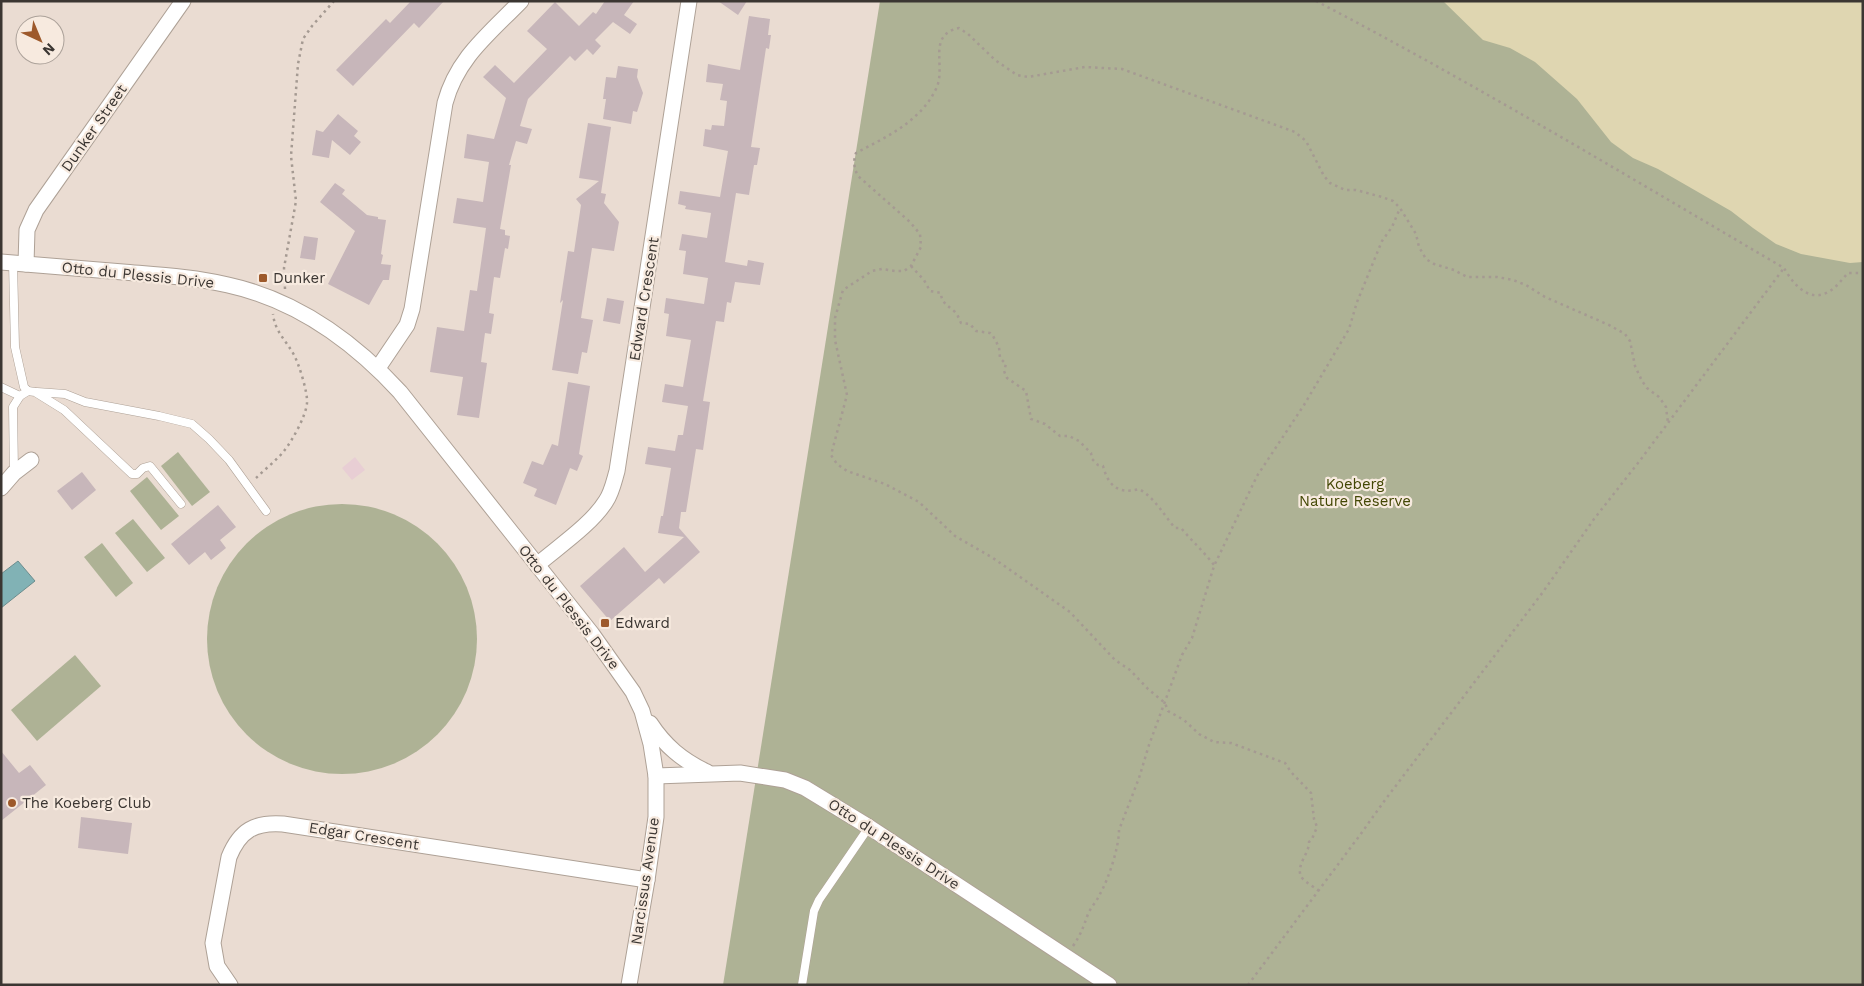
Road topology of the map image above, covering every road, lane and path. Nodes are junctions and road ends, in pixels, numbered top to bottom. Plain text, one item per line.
1 (184, 1) edge
2 (334, 1) edge
3 (520, 1) edge
4 (689, 1) edge
5 (1316, 1) edge
6 (1400, 208) junction
7 (13, 263) edge
8 (911, 266) junction
9 (1784, 268) junction
10 (1863, 273) edge
11 (278, 303) junction
12 (378, 368) junction
13 (1, 387) edge
14 (31, 391) junction
15 (20, 396) junction
16 (1668, 423) junction
17 (31, 460) dead end
18 (14, 473) junction
19 (248, 485) junction
20 (1, 487) edge
21 (181, 504) dead end
22 (266, 511) dead end
23 (537, 565) junction
24 (1214, 566) junction
25 (1165, 704) junction
26 (642, 711) junction
27 (708, 773) junction
28 (656, 776) junction
29 (868, 827) junction
30 (647, 880) junction
31 (1319, 891) junction
32 (1066, 957) junction
33 (230, 985) edge
34 (629, 985) edge
35 (802, 985) edge
36 (1109, 985) edge
37 (1248, 985) edge

1 - 7 street, Dunker Street
2 - 11 path
3 - 12 street
4 - 23 street, Edward Crescent
5 - 9 path
6 - 8 path
6 - 16 path
6 - 24 path
7 - 11 street, Otto du Plessis Drive
7 - 14 lane
8 - 24 path
8 - 25 path
9 - 10 path
9 - 16 path
11 - 12 street, Otto du Plessis Drive
11 - 19 path
12 - 23 street, Otto du Plessis Drive
13 - 15 lane
14 - 15 lane
14 - 19 lane
14 - 21 lane
15 - 18 lane
16 - 31 path
17 - 18 street
18 - 20 street
19 - 22 lane
23 - 26 street, Otto du Plessis Drive
24 - 25 path
25 - 31 path
25 - 32 path
26 - 27 street
26 - 28 street, Otto du Plessis Drive
27 - 28 street, Otto du Plessis Drive
27 - 29 street, Otto du Plessis Drive
28 - 30 street, Narcissus Avenue
29 - 32 street, Otto du Plessis Drive
29 - 35 lane
30 - 33 street, Edgar Crescent
30 - 34 street, Narcissus Avenue
31 - 37 path
32 - 36 street, Otto du Plessis Drive

